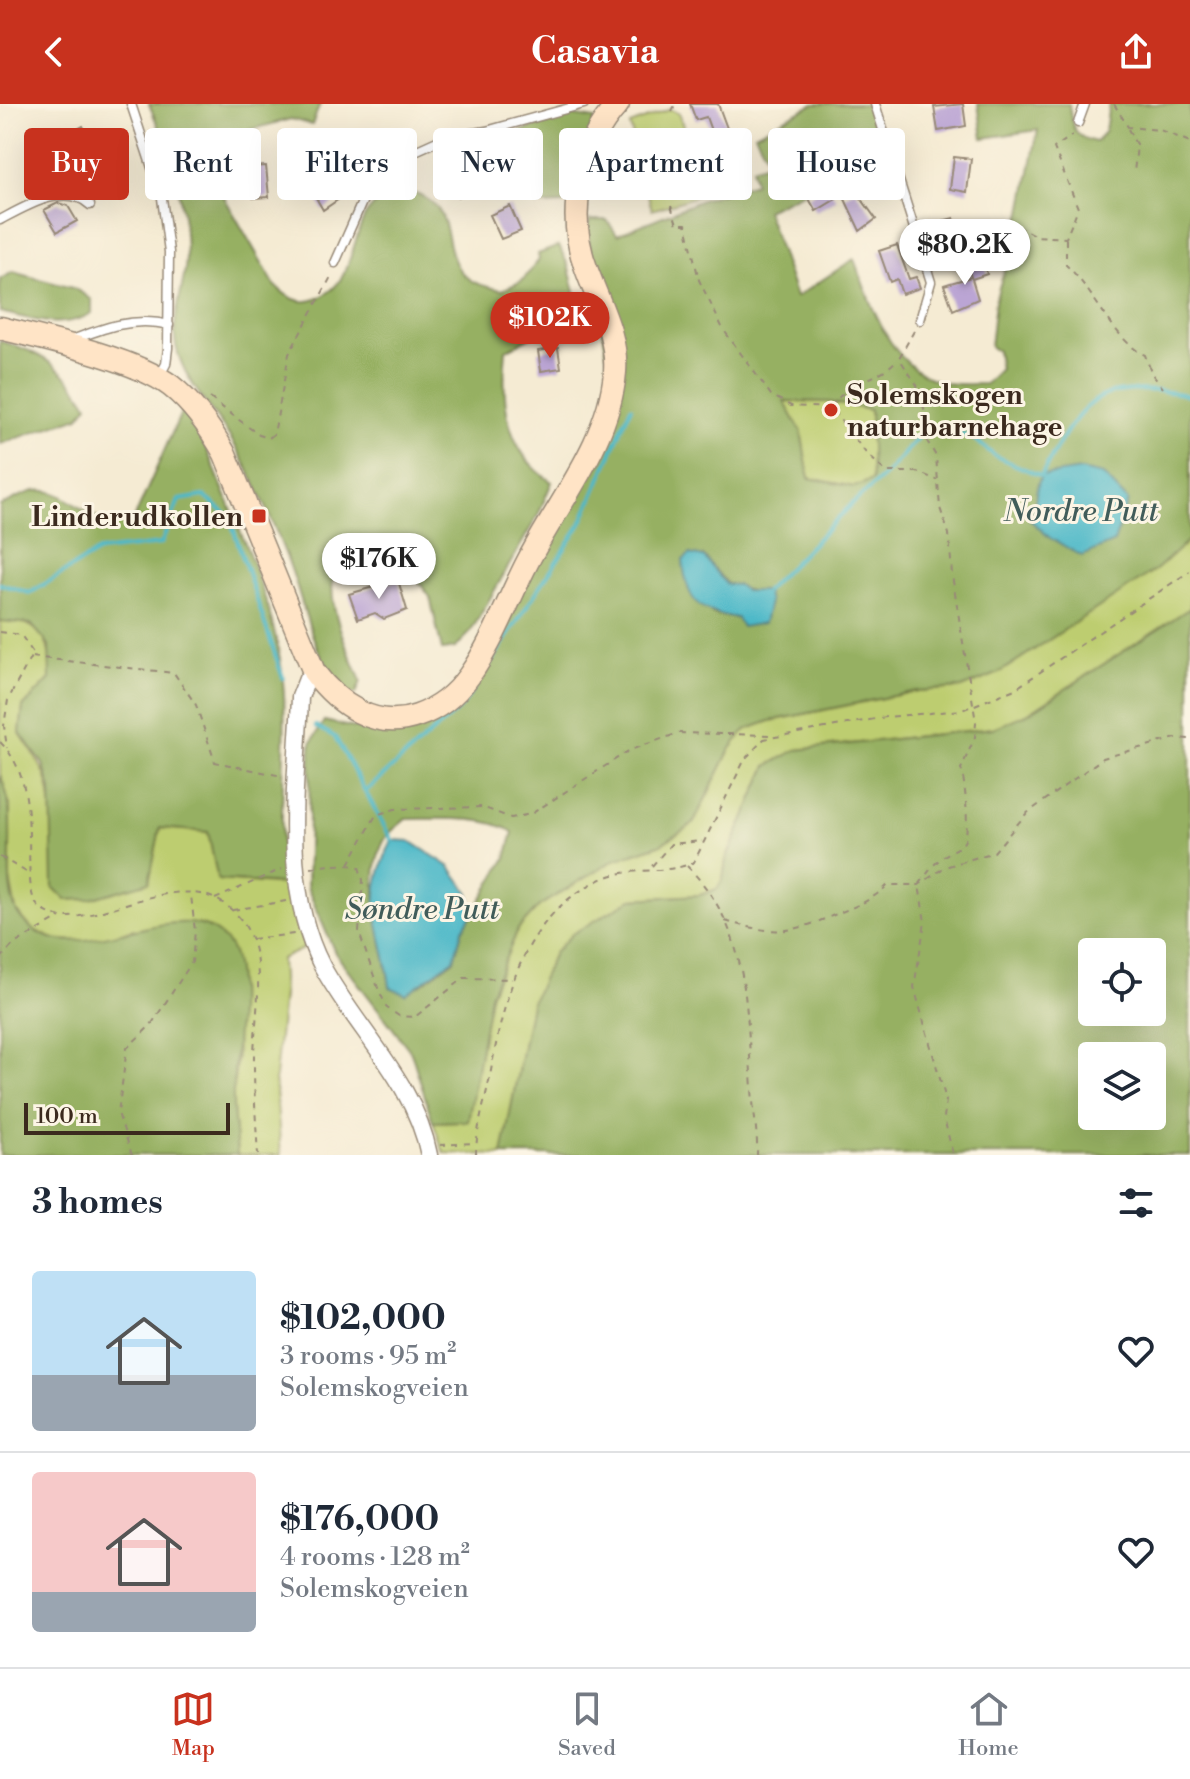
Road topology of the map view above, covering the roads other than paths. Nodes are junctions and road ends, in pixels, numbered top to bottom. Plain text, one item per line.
1 (131, 104) edge
2 (584, 104) edge
3 (618, 104) edge
4 (875, 104) edge
5 (1085, 104) edge
6 (1078, 123) road end
7 (90, 205) dead end
8 (0, 220) edge
9 (335, 263) road end
10 (920, 320) road end
11 (169, 325) junction
12 (0, 328) edge
13 (59, 345) junction
14 (158, 378) junction
15 (314, 672) junction
16 (428, 1151) edge

1 - 11 lane
2 - 9 lane
3 - 15 street
4 - 10 lane
5 - 6 lane
7 - 8 lane
11 - 13 lane
11 - 14 lane
12 - 13 street
13 - 14 street
14 - 15 street
15 - 16 street

